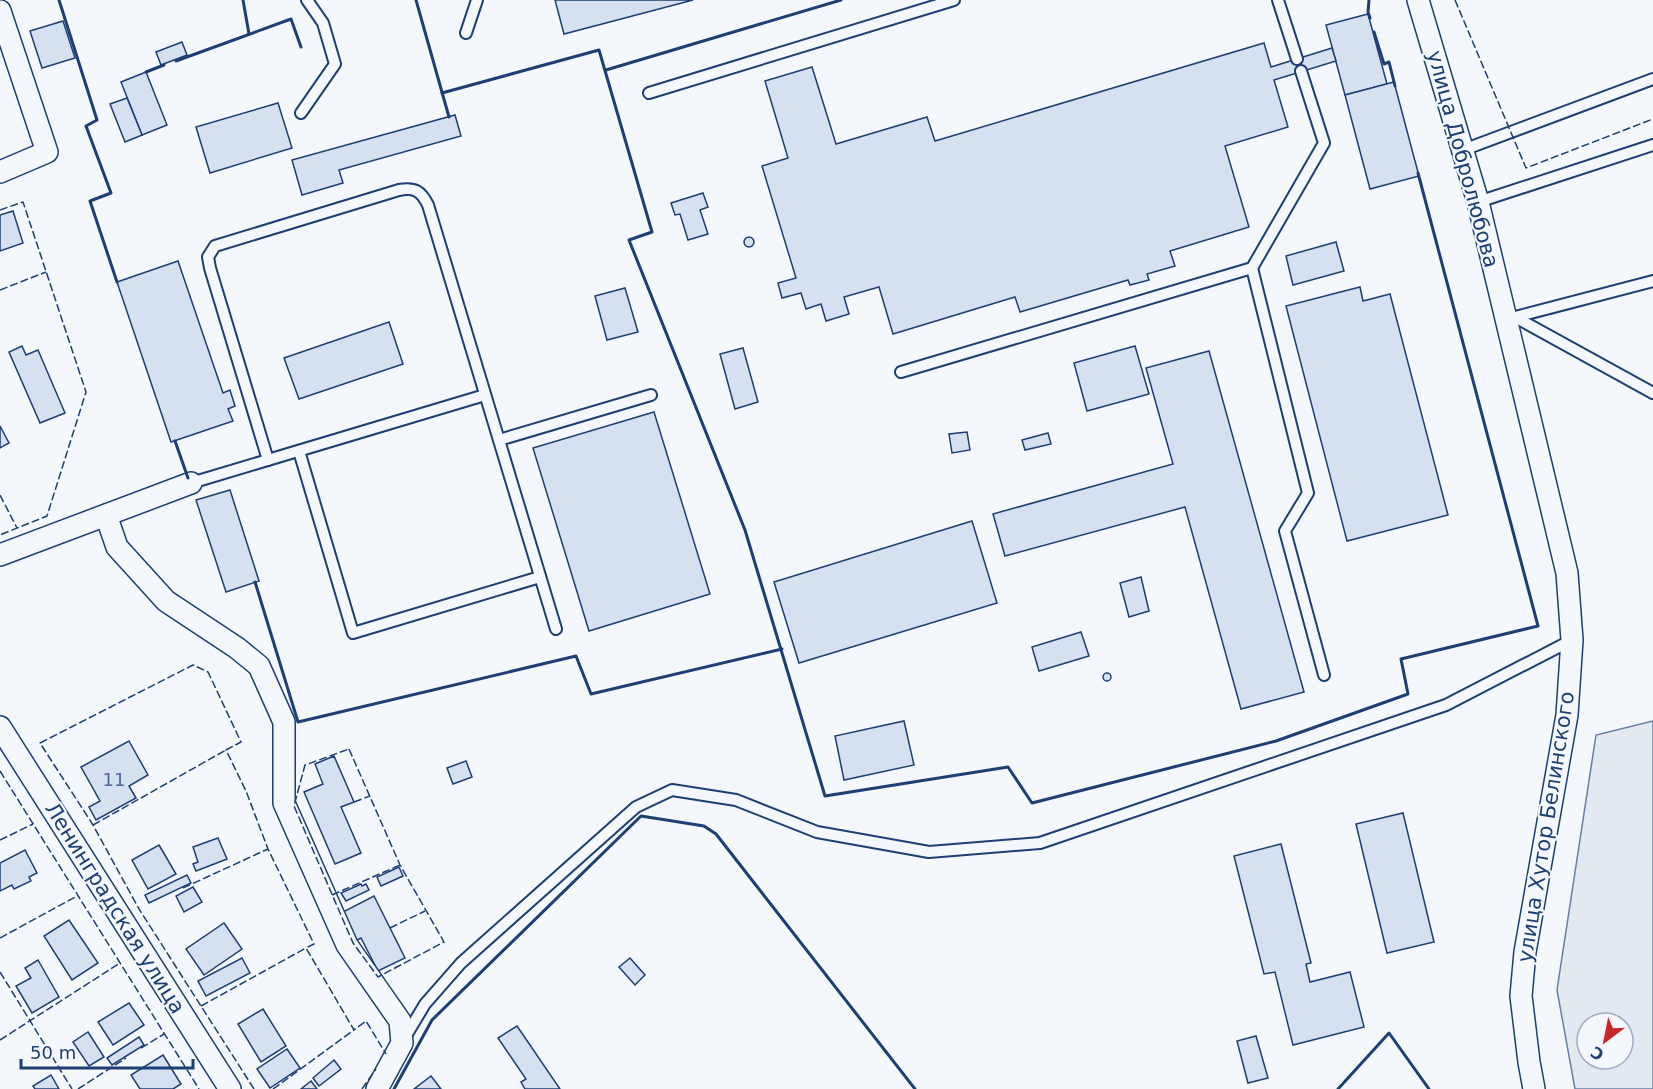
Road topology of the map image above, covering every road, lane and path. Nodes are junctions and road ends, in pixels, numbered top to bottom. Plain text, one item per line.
1 (307, 0) edge
2 (477, 0) edge
3 (954, 0) edge
4 (1278, 0) edge
5 (1418, 0) edge
6 (0, 11) edge
7 (466, 33) dead end
8 (1297, 59) dead end
9 (1301, 71) dead end
10 (1653, 79) edge
11 (650, 93) dead end
12 (301, 113) dead end
13 (1653, 145) edge
14 (1462, 150) junction
15 (0, 172) edge
16 (1478, 202) junction
17 (1252, 268) junction
18 (1653, 281) edge
19 (1510, 318) junction
20 (901, 372) dead end
21 (1653, 393) edge
22 (485, 395) junction
23 (651, 395) dead end
24 (499, 440) junction
25 (299, 451) junction
26 (268, 460) junction
27 (190, 483) joint
28 (106, 515) junction
29 (0, 555) edge
30 (540, 577) junction
31 (556, 629) dead end
32 (1572, 640) junction
33 (1324, 675) dead end
34 (0, 727) edge
35 (402, 1042) junction
36 (230, 1089) edge
37 (377, 1089) edge
38 (1534, 1089) edge

1 - 12 lane
2 - 7 lane
3 - 11 lane
4 - 8 lane
5 - 14 street, улица Добролюбова
6 - 15 street
9 - 17 lane
10 - 14 lane
13 - 16 lane
14 - 16 street, улица Добролюбова
16 - 19 street, улица Добролюбова
17 - 20 lane
17 - 33 lane
18 - 19 lane
19 - 21 lane
19 - 32 street, улица Хутор Белинского
22 - 24 lane
22 - 25 lane
22 - 26 lane
23 - 24 lane
24 - 30 lane
25 - 26 lane
25 - 30 lane
26 - 27 lane
27 - 28 street
28 - 29 street
28 - 35 street
30 - 31 lane
32 - 35 lane
32 - 38 street, улица Хутор Белинского
34 - 36 street, Ленинградская улица
35 - 37 street

